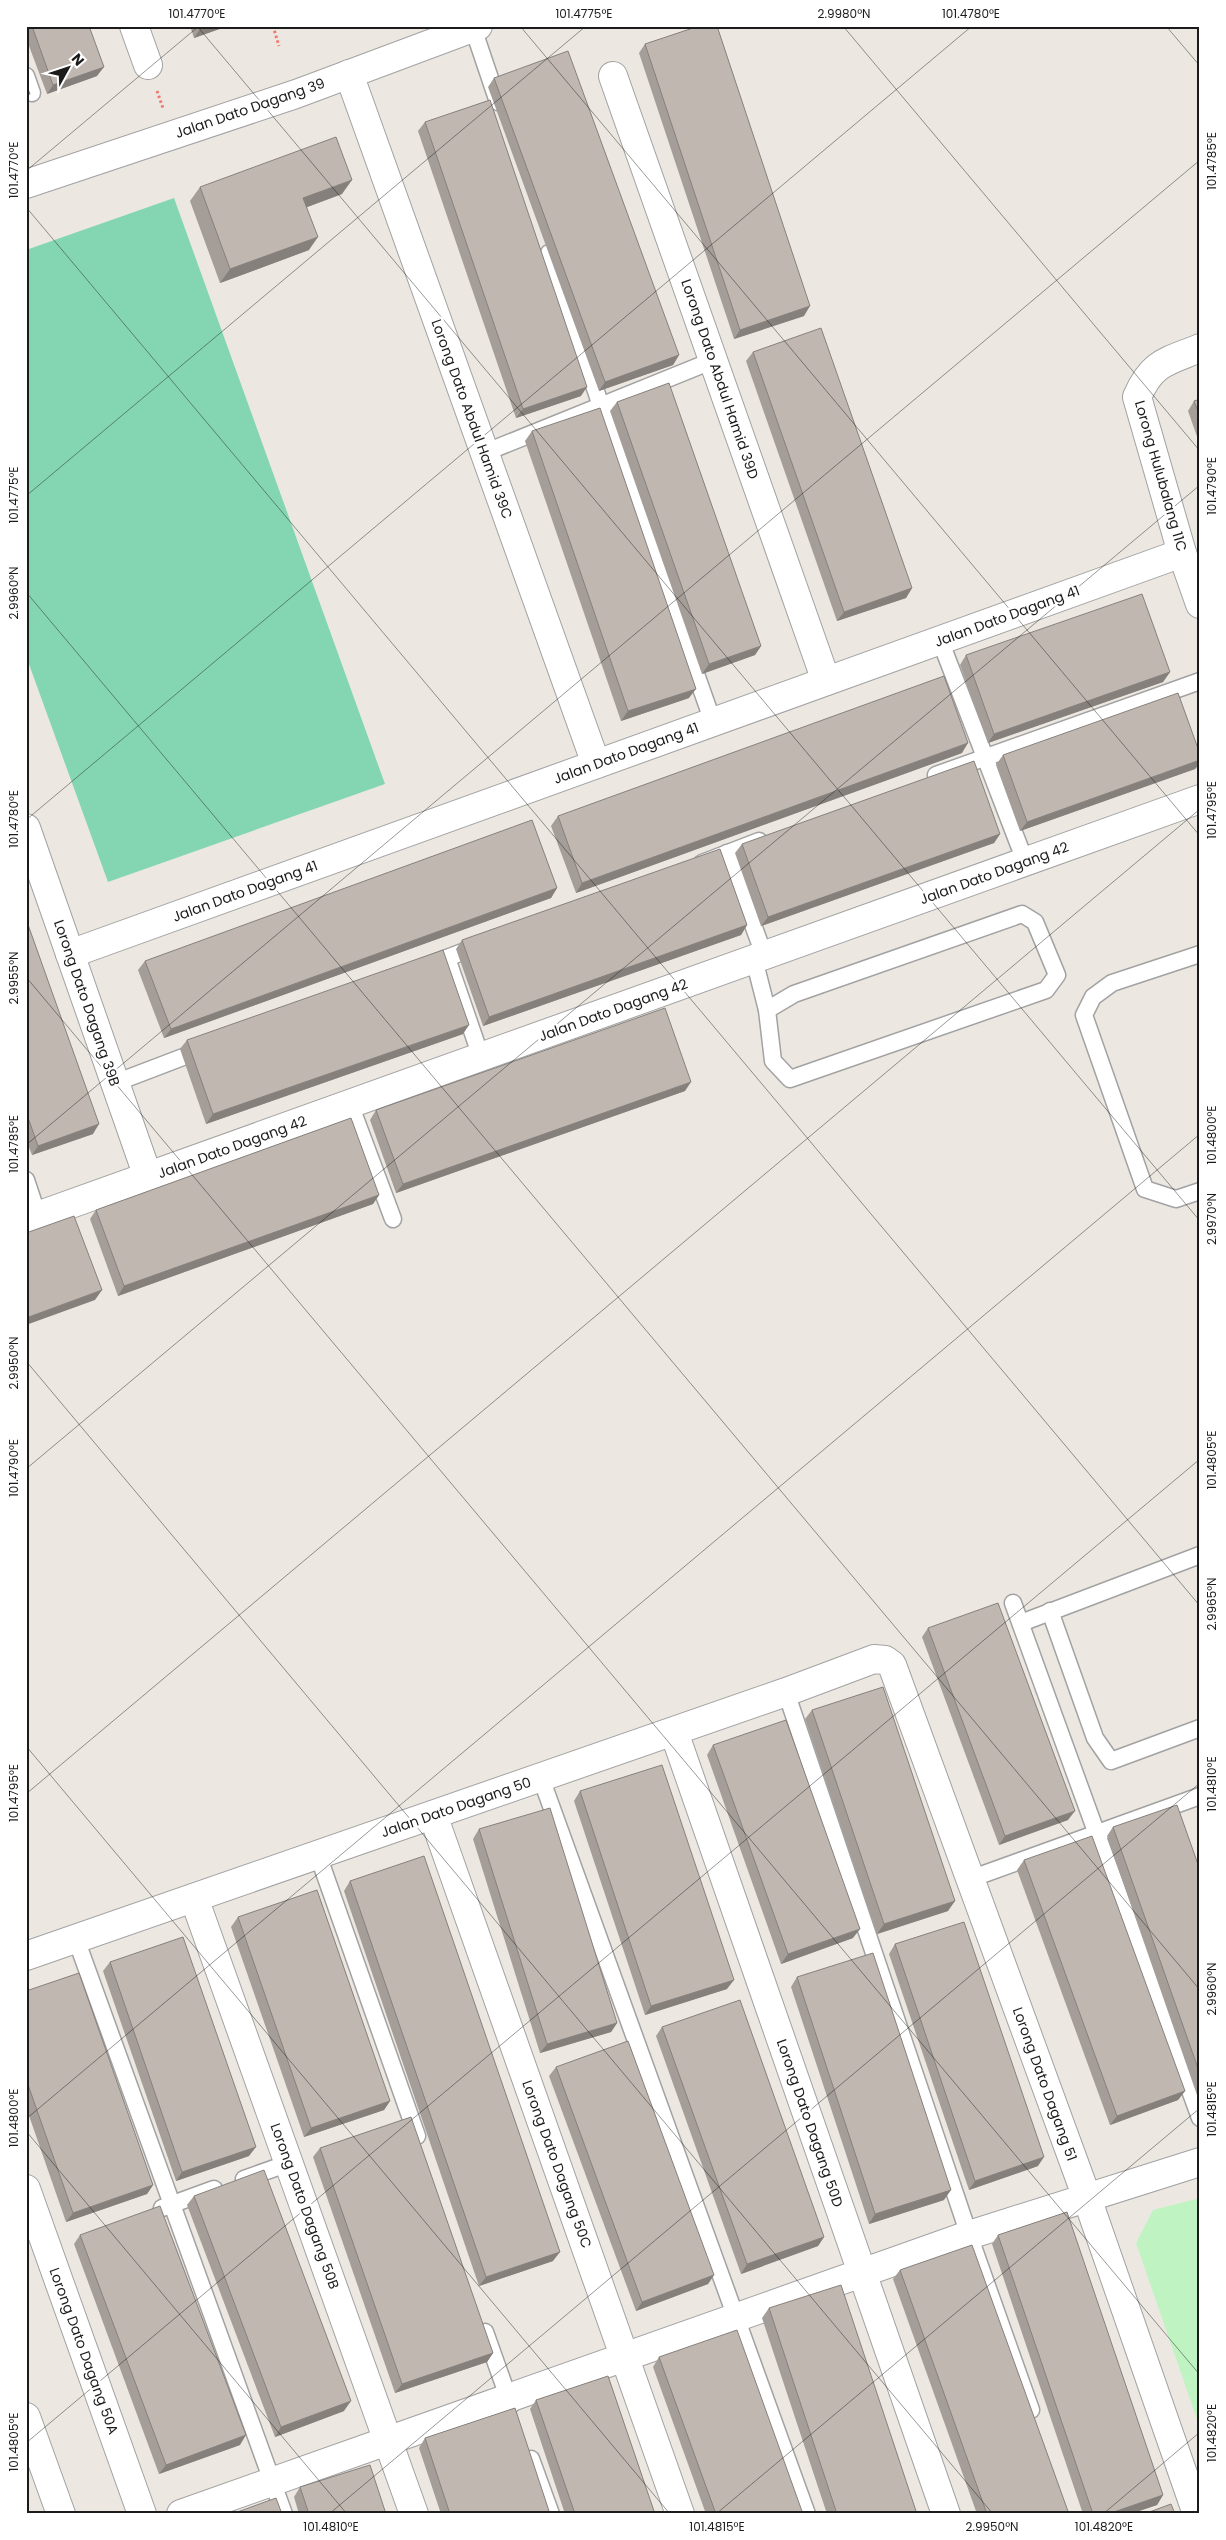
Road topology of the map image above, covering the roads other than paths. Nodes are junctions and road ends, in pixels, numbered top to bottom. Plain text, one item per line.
1 (134, 26) edge
2 (475, 27) edge
3 (148, 65) road end
4 (349, 74) junction
5 (26, 76) edge
6 (613, 76) dead end
7 (32, 93) edge
8 (502, 113) edge
9 (26, 184) edge
10 (543, 236) dead end
11 (1200, 348) edge
12 (714, 360) junction
13 (601, 406) junction
14 (484, 453) junction
15 (1182, 553) junction
16 (1200, 604) edge
17 (940, 640) junction
18 (826, 681) junction
19 (1200, 681) edge
20 (713, 722) junction
21 (985, 757) junction
22 (596, 764) junction
23 (920, 781) edge
24 (1200, 799) edge
25 (26, 828) edge
26 (773, 836) edge
27 (727, 853) junction
28 (1026, 862) junction
29 (690, 867) edge
30 (494, 940) edge
31 (70, 954) junction
32 (1200, 954) edge
33 (759, 957) junction
34 (447, 958) junction
35 (410, 972) edge
36 (767, 1010) junction
37 (216, 1045) edge
38 (481, 1057) junction
39 (115, 1083) junction
40 (350, 1104) junction
41 (148, 1177) junction
42 (26, 1180) edge
43 (1200, 1190) edge
44 (32, 1218) edge
45 (392, 1219) dead end
46 (1200, 1555) edge
47 (1013, 1603) dead end
48 (1050, 1611) junction
49 (1021, 1623) junction
50 (884, 1660) joint
51 (786, 1692) junction
52 (1200, 1728) edge
53 (674, 1732) junction
54 (541, 1778) junction
55 (1200, 1796) edge
56 (433, 1815) junction
57 (1098, 1833) junction
58 (318, 1856) junction
59 (970, 1879) junction
60 (194, 1898) junction
61 (76, 1939) junction
62 (26, 1956) edge
63 (1200, 2118) edge
64 (423, 2155) edge
65 (1200, 2162) edge
66 (289, 2163) junction
67 (26, 2189) edge
68 (1087, 2198) junction
69 (172, 2204) junction
70 (146, 2213) edge
71 (969, 2235) junction
72 (862, 2273) junction
73 (479, 2314) edge
74 (736, 2318) junction
75 (625, 2357) junction
76 (512, 2407) junction
77 (26, 2417) edge
78 (1035, 2421) edge
79 (389, 2440) junction
80 (525, 2442) edge
81 (272, 2481) junction
82 (61, 2514) edge
83 (142, 2514) edge
84 (181, 2514) edge
85 (284, 2514) edge
86 (414, 2514) edge
87 (551, 2514) edge
88 (680, 2514) edge
89 (807, 2514) edge
90 (946, 2514) edge
91 (1197, 2514) edge

1 - 3 street
2 - 4 street, Jalan Dato Dagang 39
2 - 8 lane
4 - 9 street, Jalan Dato Dagang 39
4 - 14 street, Lorong Dato Abdul Hamid 39C
5 - 7 lane
6 - 12 street, Lorong Dato Abdul Hamid 39D
10 - 13 lane
11 - 15 street, Lorong Hulubalang 11C
12 - 13 lane
12 - 18 street, Lorong Dato Abdul Hamid 39D
13 - 14 lane
13 - 20 lane
14 - 22 street, Lorong Dato Abdul Hamid 39C
15 - 16 street, Lorong Hulubalang 11C
15 - 17 street, Jalan Dato Dagang 41
17 - 18 street, Jalan Dato Dagang 41
17 - 21 lane
18 - 20 street, Jalan Dato Dagang 41
19 - 21 lane
20 - 22 street, Jalan Dato Dagang 41
21 - 23 lane
21 - 28 lane
22 - 31 street, Jalan Dato Dagang 41
24 - 28 street, Jalan Dato Dagang 42
25 - 31 street, Lorong Dato Dagang 39B
26 - 27 lane
27 - 29 lane
27 - 33 lane
28 - 33 street, Jalan Dato Dagang 42
30 - 34 lane
31 - 39 street, Lorong Dato Dagang 39B
32 - 43 lane
33 - 36 lane
33 - 38 street, Jalan Dato Dagang 42
34 - 35 lane
34 - 38 lane
36 - 36 lane
37 - 39 lane
38 - 40 street, Jalan Dato Dagang 42
39 - 41 street, Lorong Dato Dagang 39B
40 - 41 street, Jalan Dato Dagang 42
40 - 45 lane
41 - 44 street, Jalan Dato Dagang 42
42 - 44 lane
46 - 48 lane
47 - 49 lane
48 - 49 lane
48 - 52 lane
49 - 57 lane
50 - 51 street, Jalan Dato Dagang 50
50 - 59 street, Lorong Dato Dagang 51
51 - 53 street, Jalan Dato Dagang 50
51 - 71 lane
53 - 54 street, Jalan Dato Dagang 50
53 - 72 street, Lorong Dato Dagang 50D
54 - 56 street, Jalan Dato Dagang 50
54 - 74 lane
55 - 57 lane
56 - 58 street, Jalan Dato Dagang 50
56 - 75 street, Lorong Dato Dagang 50C
57 - 59 lane
57 - 63 lane
58 - 60 street, Jalan Dato Dagang 50
58 - 64 lane
59 - 68 street, Lorong Dato Dagang 51
60 - 61 street, Jalan Dato Dagang 50
60 - 66 street, Lorong Dato Dagang 50B
61 - 62 street, Jalan Dato Dagang 50
61 - 69 lane
65 - 68 street
66 - 69 lane
66 - 79 street, Lorong Dato Dagang 50B
67 - 83 street, Lorong Dato Dagang 50A
68 - 71 street
68 - 91 street, Lorong Dato Dagang 51
69 - 70 lane
69 - 81 lane
71 - 72 street
71 - 78 lane
72 - 74 street
72 - 90 street, Lorong Dato Dagang 50D
73 - 76 lane
74 - 75 street
74 - 89 lane
75 - 76 street
75 - 88 street, Lorong Dato Dagang 50C
76 - 79 street
77 - 82 street
79 - 81 street
79 - 86 street, Lorong Dato Dagang 50B
80 - 87 lane
81 - 84 street
81 - 85 lane

